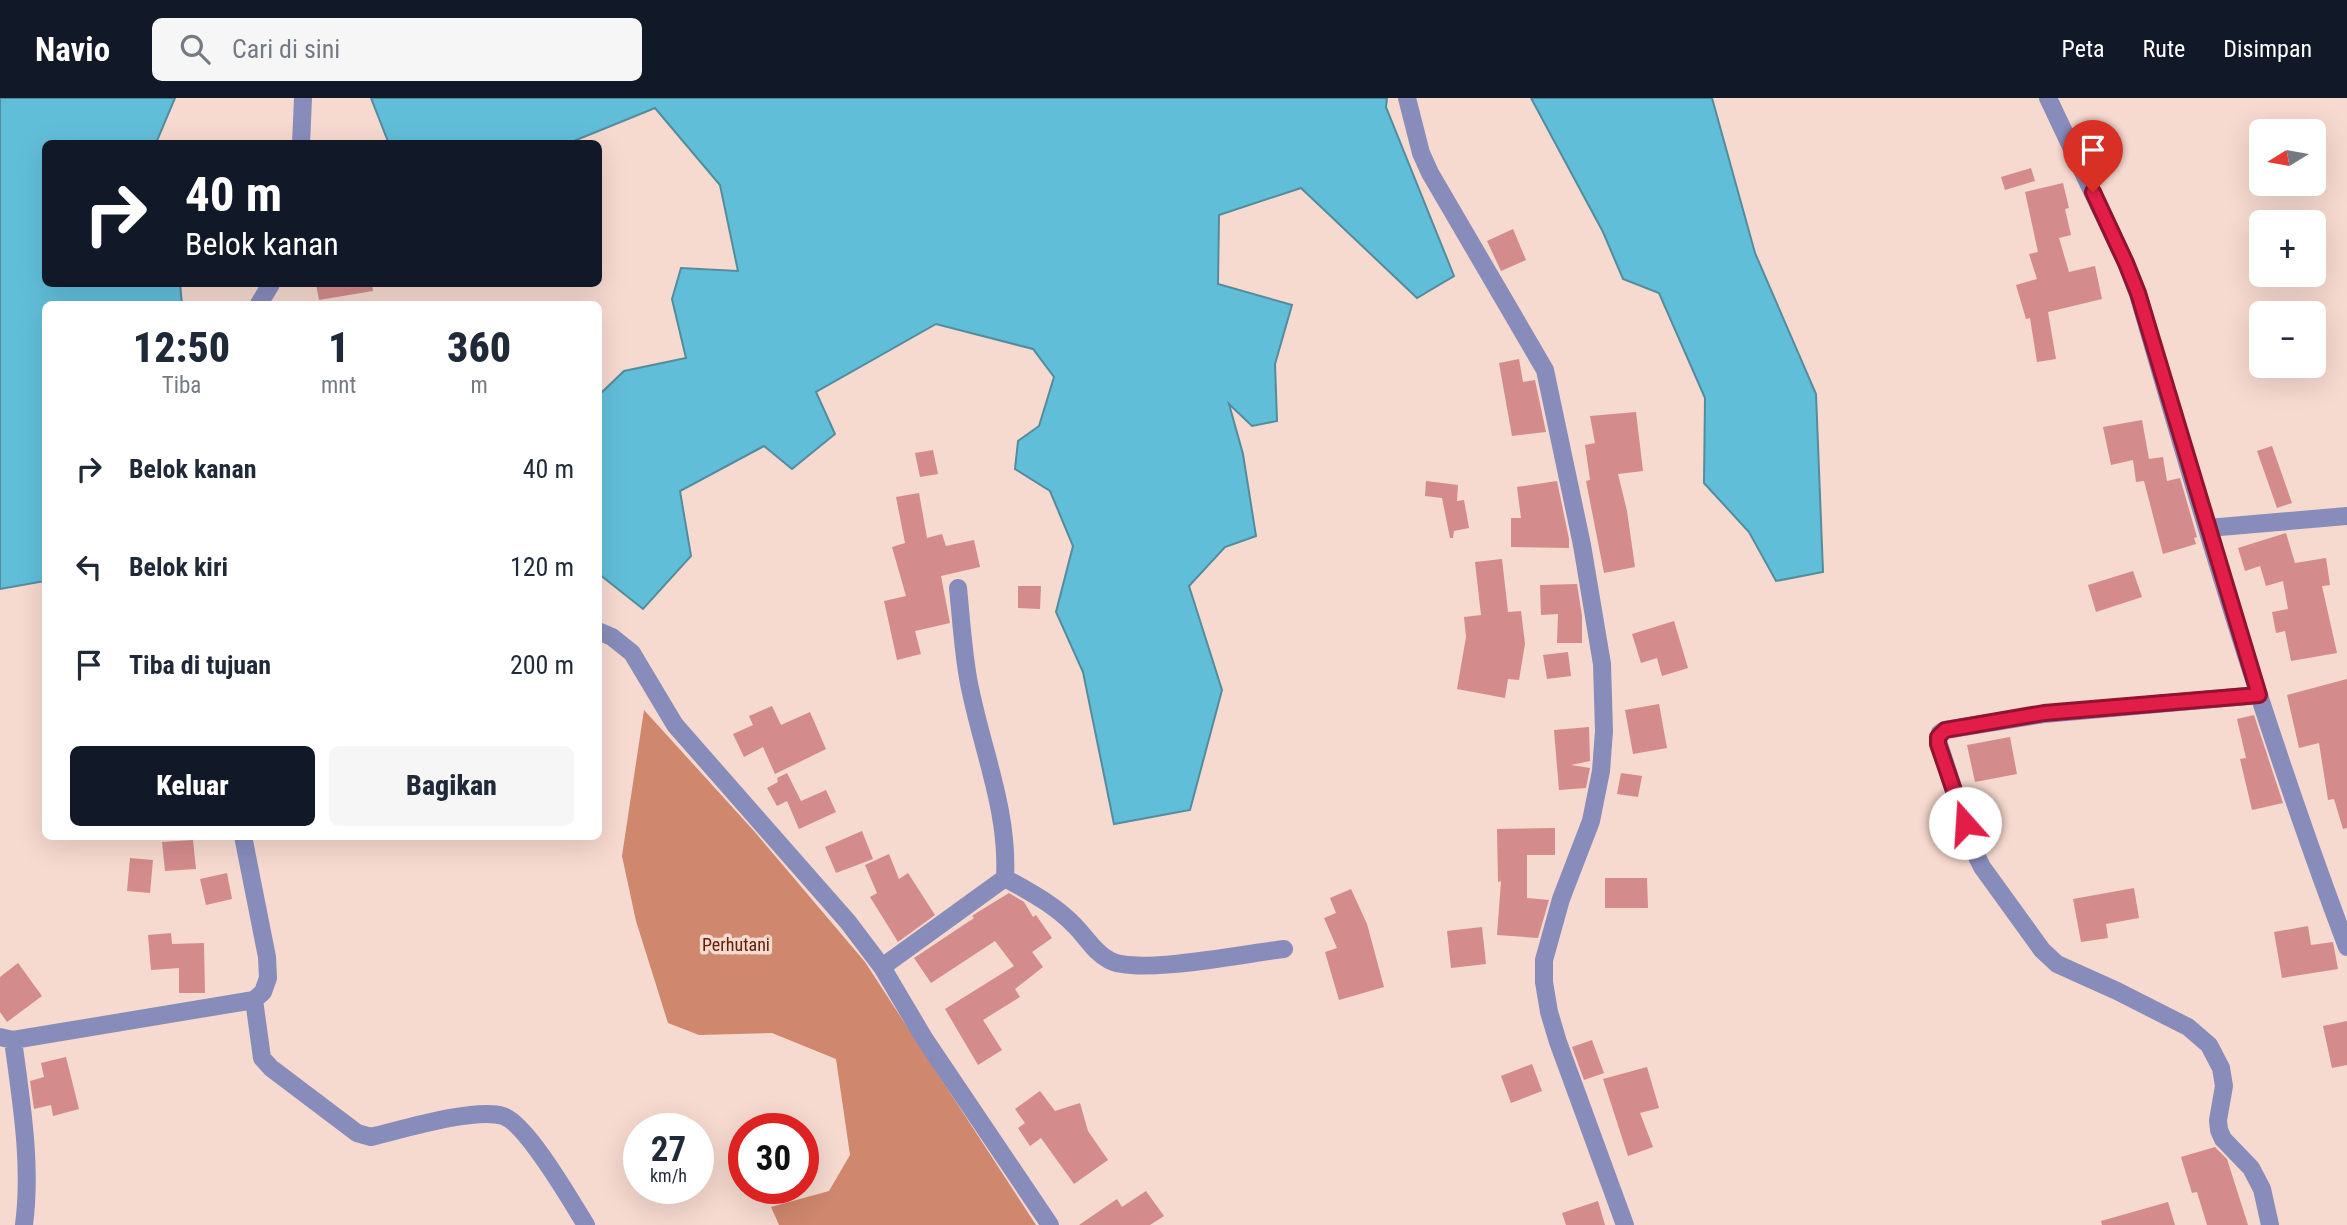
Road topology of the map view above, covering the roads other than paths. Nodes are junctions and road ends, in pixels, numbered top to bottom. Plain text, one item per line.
1 (303, 98) edge
2 (1407, 98) edge
3 (2048, 98) edge
4 (301, 140) edge
5 (2347, 516) edge
6 (2208, 528) junction
7 (958, 588) dead end
8 (602, 633) edge
9 (2259, 695) junction
10 (244, 840) edge
11 (1005, 878) junction
12 (2347, 947) edge
13 (1284, 949) dead end
14 (882, 967) junction
15 (254, 1000) junction
16 (7, 1038) edge
17 (24, 1225) edge
18 (586, 1225) edge
19 (1050, 1225) edge
20 (1625, 1225) edge
21 (2270, 1225) edge

1 - 4 street
2 - 20 street
3 - 6 street
5 - 6 street
6 - 9 street
7 - 11 street
8 - 14 street
9 - 12 street
9 - 21 street
10 - 15 street
11 - 13 street
11 - 14 street
14 - 19 street
15 - 16 street
15 - 18 street
16 - 17 street

